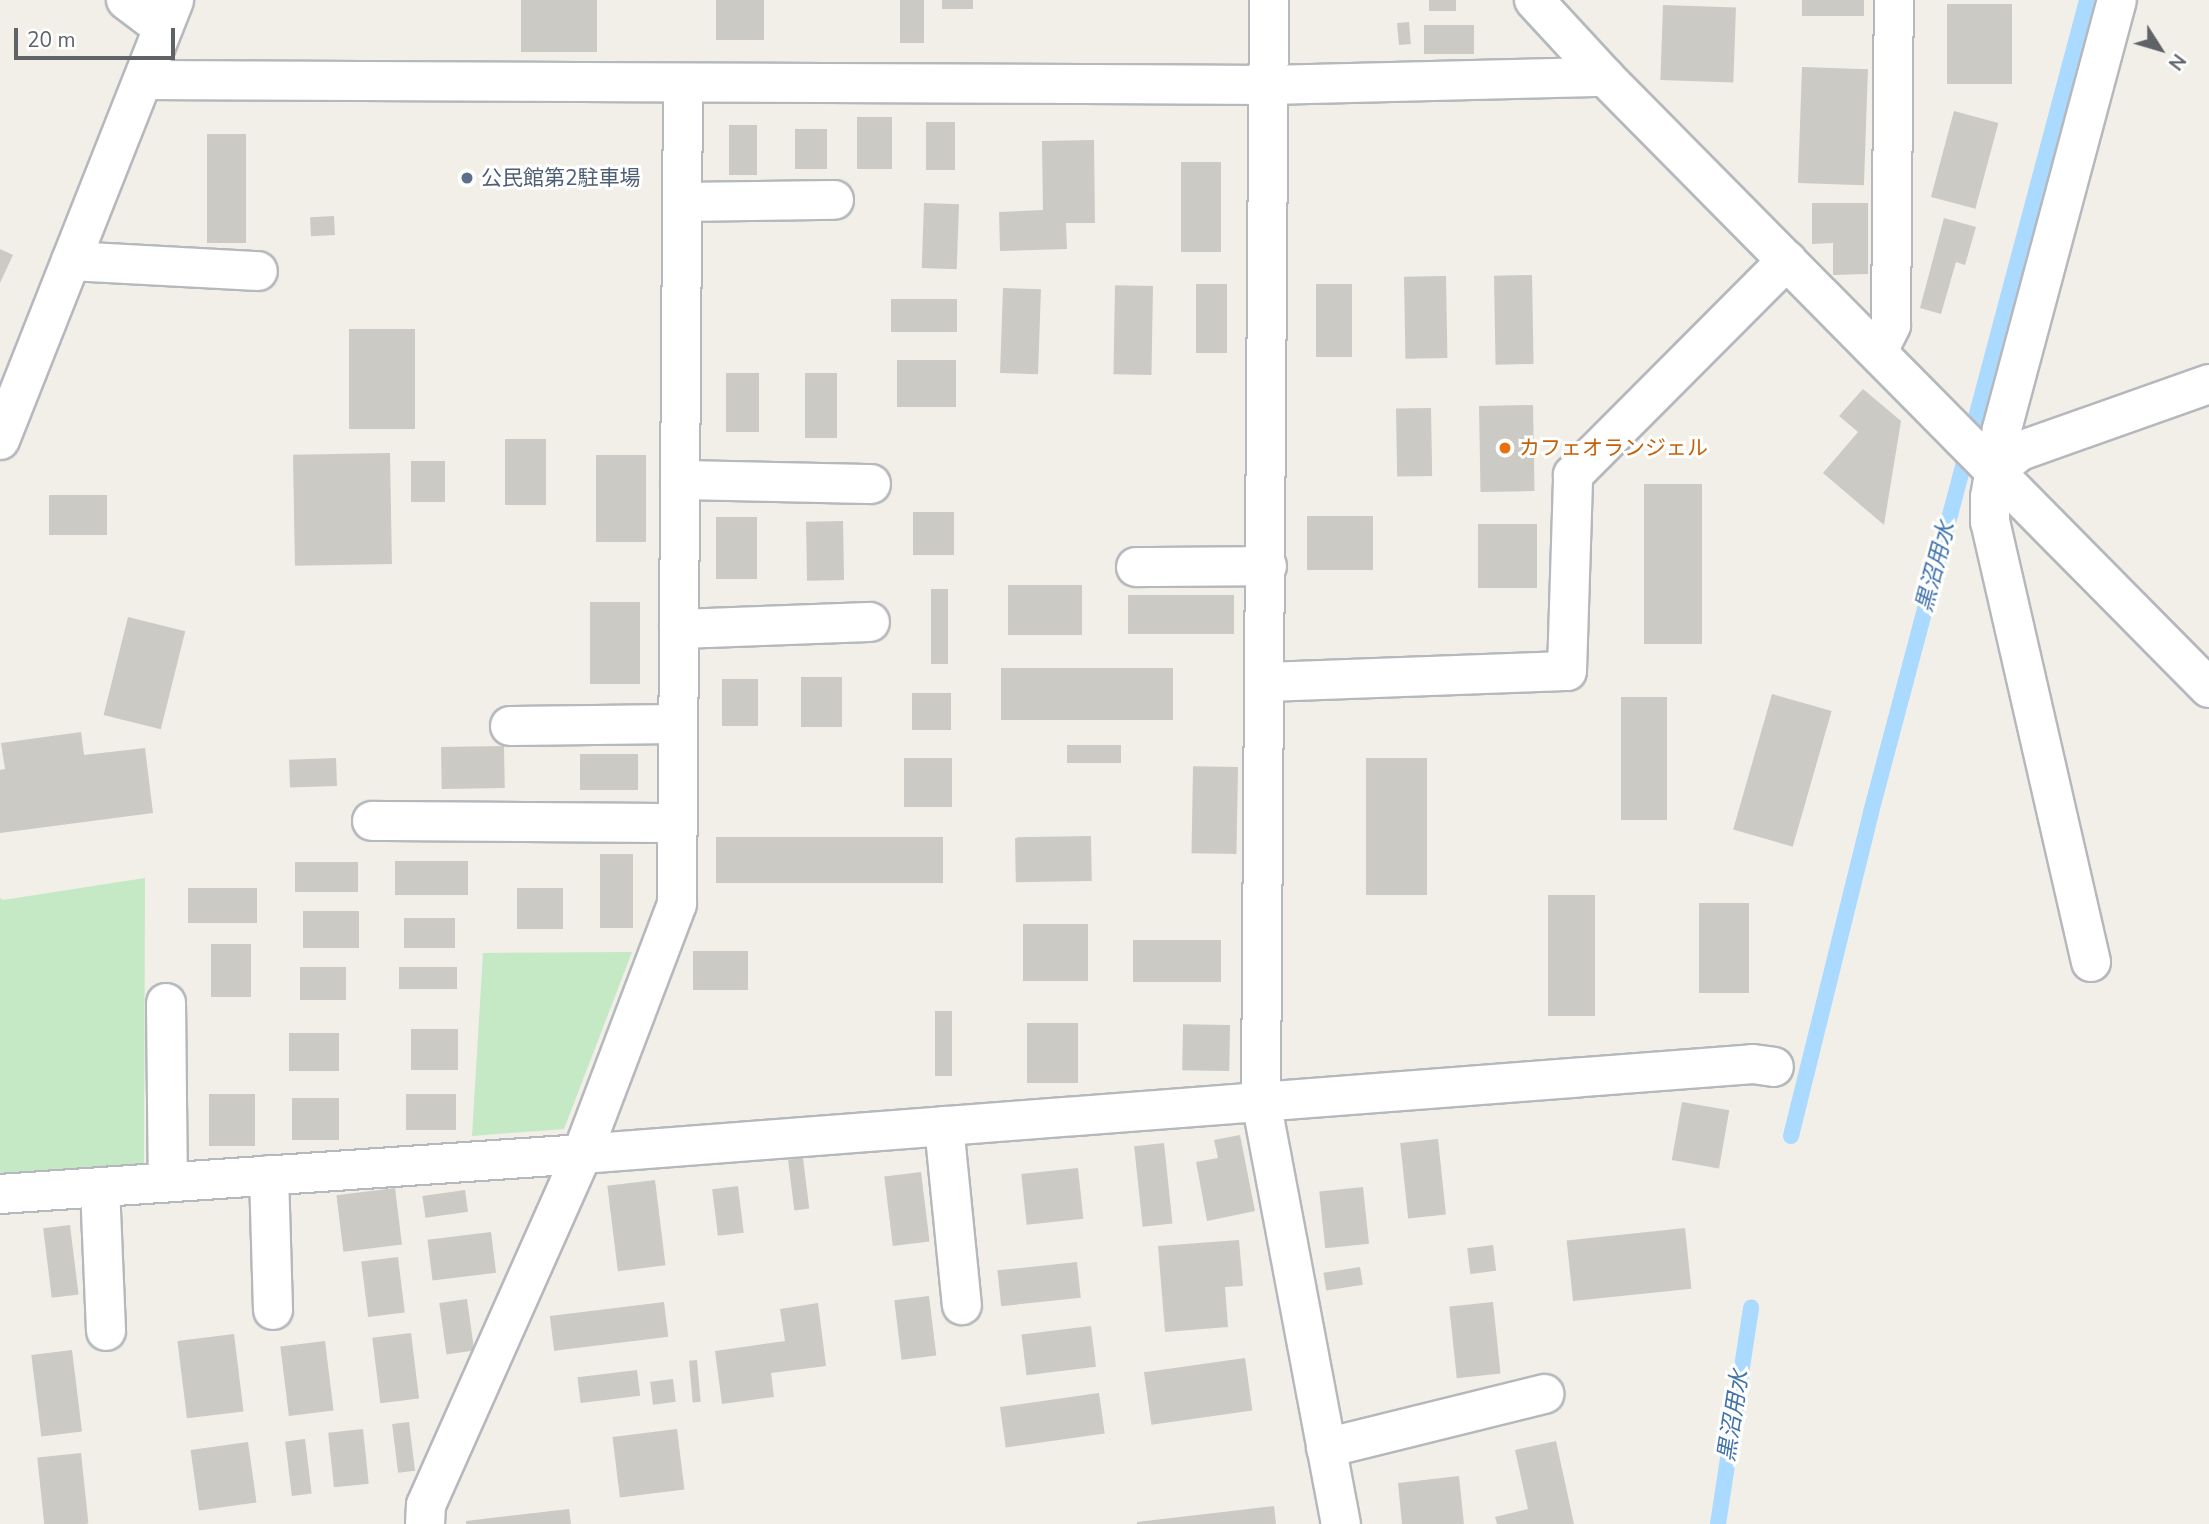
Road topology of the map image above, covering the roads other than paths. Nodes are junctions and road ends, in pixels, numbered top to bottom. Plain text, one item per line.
1 (126, 0) edge
2 (1269, 0) edge
3 (1534, 0) edge
4 (1894, 0) edge
5 (2117, 0) edge
6 (169, 14) edge
7 (1605, 77) junction
8 (143, 80) junction
9 (683, 84) junction
10 (1269, 85) junction
11 (834, 200) dead end
12 (682, 202) junction
13 (1787, 260) junction
14 (71, 261) junction
15 (258, 271) dead end
16 (1878, 351) junction
17 (2209, 384) edge
18 (0, 440) edge
19 (1976, 453) junction
20 (680, 480) junction
21 (871, 484) dead end
22 (1267, 566) junction
23 (1136, 567) dead end
24 (870, 622) dead end
25 (679, 629) junction
26 (1266, 682) junction
27 (2209, 688) edge
28 (678, 724) junction
29 (510, 726) dead end
30 (372, 821) dead end
31 (678, 823) junction
32 (2091, 962) dead end
33 (166, 1003) dead end
34 (1774, 1067) dead end
35 (1261, 1101) junction
36 (944, 1126) junction
37 (582, 1154) junction
38 (269, 1175) junction
39 (168, 1182) junction
40 (100, 1187) junction
41 (0, 1194) edge
42 (962, 1305) dead end
43 (274, 1310) dead end
44 (106, 1331) dead end
45 (1544, 1394) dead end
46 (1326, 1448) junction
47 (425, 1524) edge
48 (1340, 1524) edge

1 - 6 street
2 - 10 street
3 - 7 street
4 - 16 street
5 - 19 street
6 - 8 street
7 - 10 street
7 - 13 street
8 - 9 street
8 - 14 street
9 - 10 street
9 - 12 street
10 - 22 street
11 - 12 street
12 - 20 street
13 - 16 street
13 - 26 street
14 - 15 street
14 - 18 street
16 - 19 street
17 - 19 street
19 - 27 street
19 - 32 street
20 - 21 street
20 - 25 street
22 - 23 street
22 - 26 street
24 - 25 street
25 - 28 street
26 - 35 street
28 - 29 street
28 - 31 street
30 - 31 street
31 - 37 street
33 - 39 street
34 - 35 street
35 - 36 street
35 - 46 street
36 - 37 street
36 - 42 street
37 - 38 street
37 - 47 street
38 - 39 street
38 - 43 street
39 - 40 street
40 - 41 street
40 - 44 street
45 - 46 street
46 - 48 street

